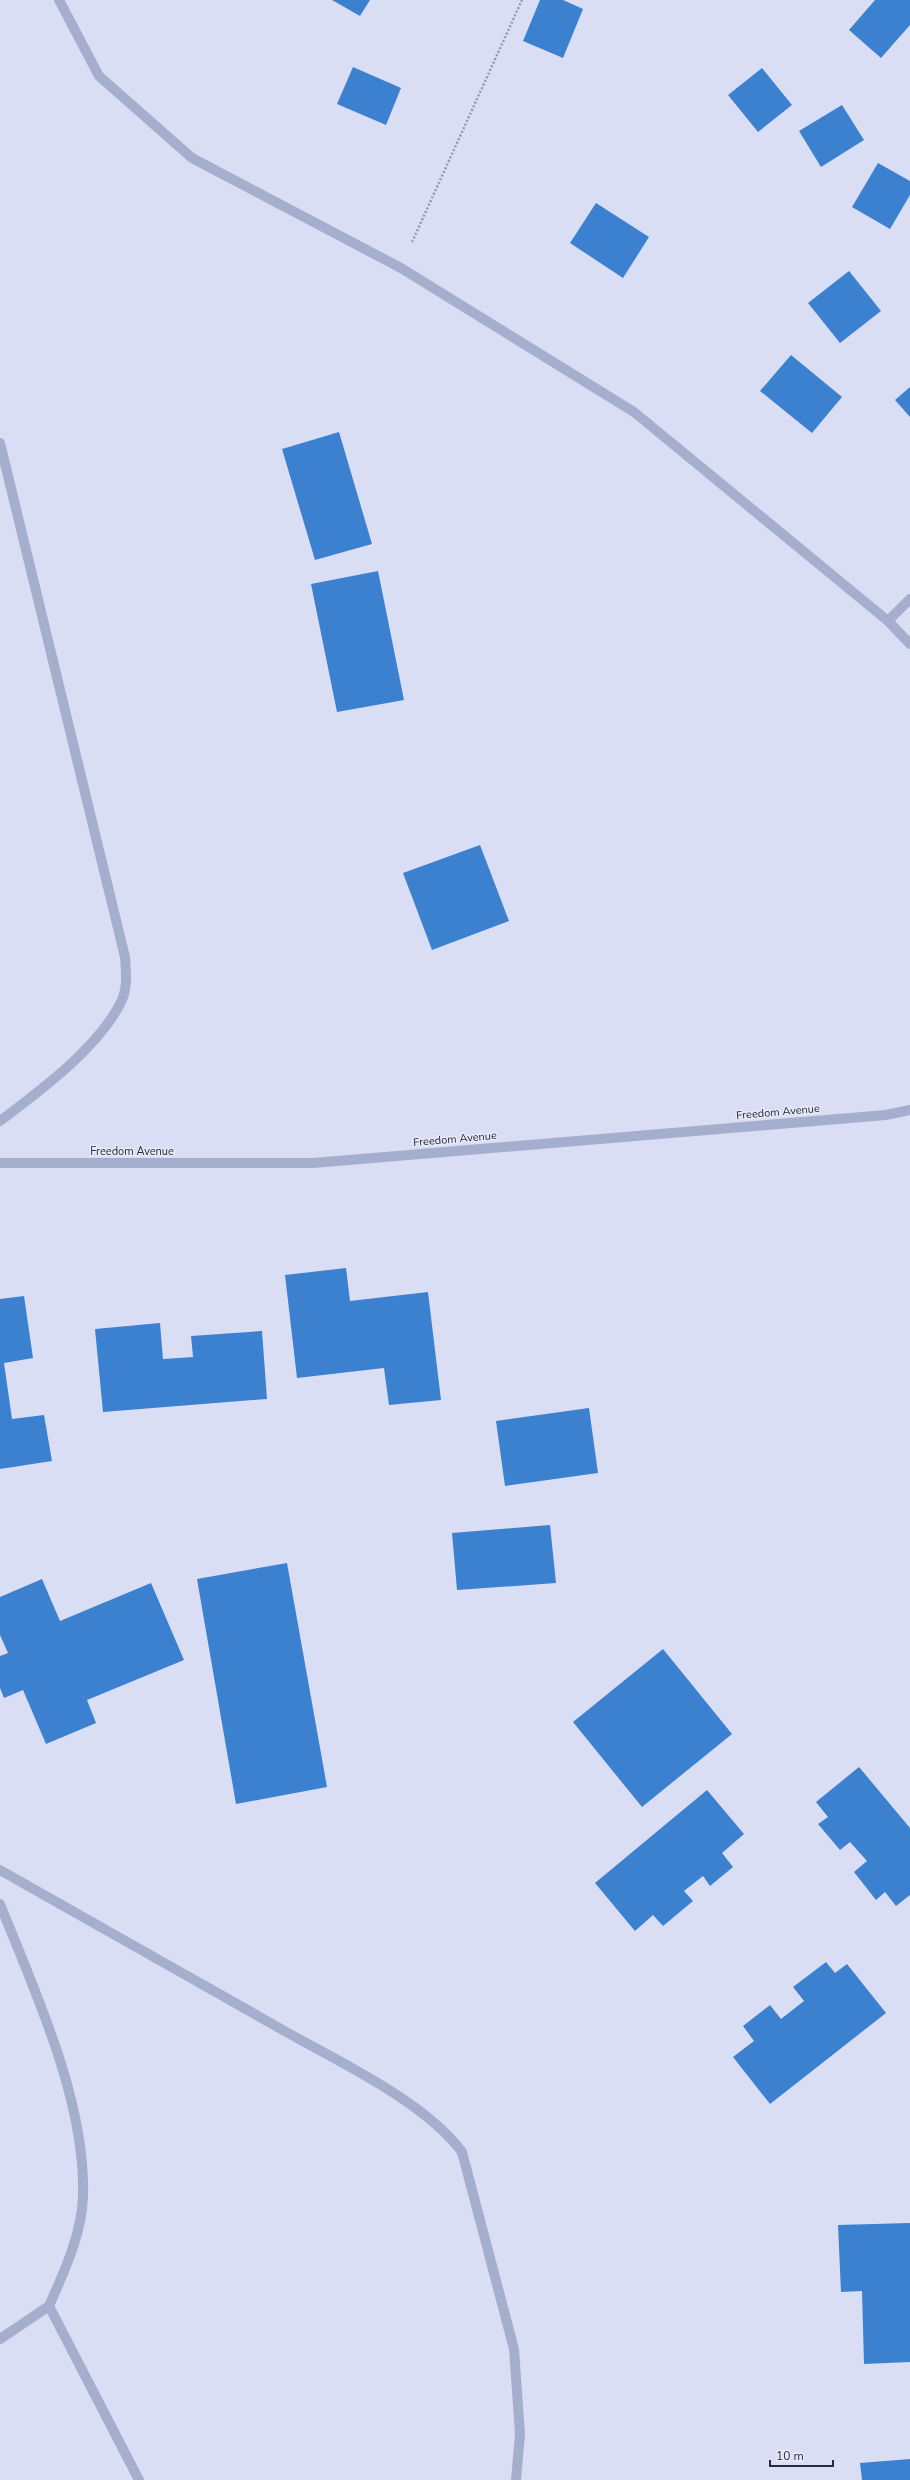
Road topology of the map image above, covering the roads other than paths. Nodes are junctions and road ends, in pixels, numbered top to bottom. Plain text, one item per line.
1 (59, 0) edge
2 (0, 443) edge
3 (910, 599) edge
4 (888, 621) junction
5 (910, 644) edge
6 (910, 1110) edge
7 (0, 1121) edge
8 (0, 1163) edge
9 (0, 1870) edge
10 (0, 1904) edge
11 (50, 2306) junction
12 (0, 2339) edge
13 (139, 2480) edge
14 (516, 2480) edge

1 - 4 street
2 - 7 street
3 - 4 street
4 - 5 street
6 - 8 street, Freedom Avenue
9 - 14 street
10 - 11 street
11 - 12 street
11 - 13 street

